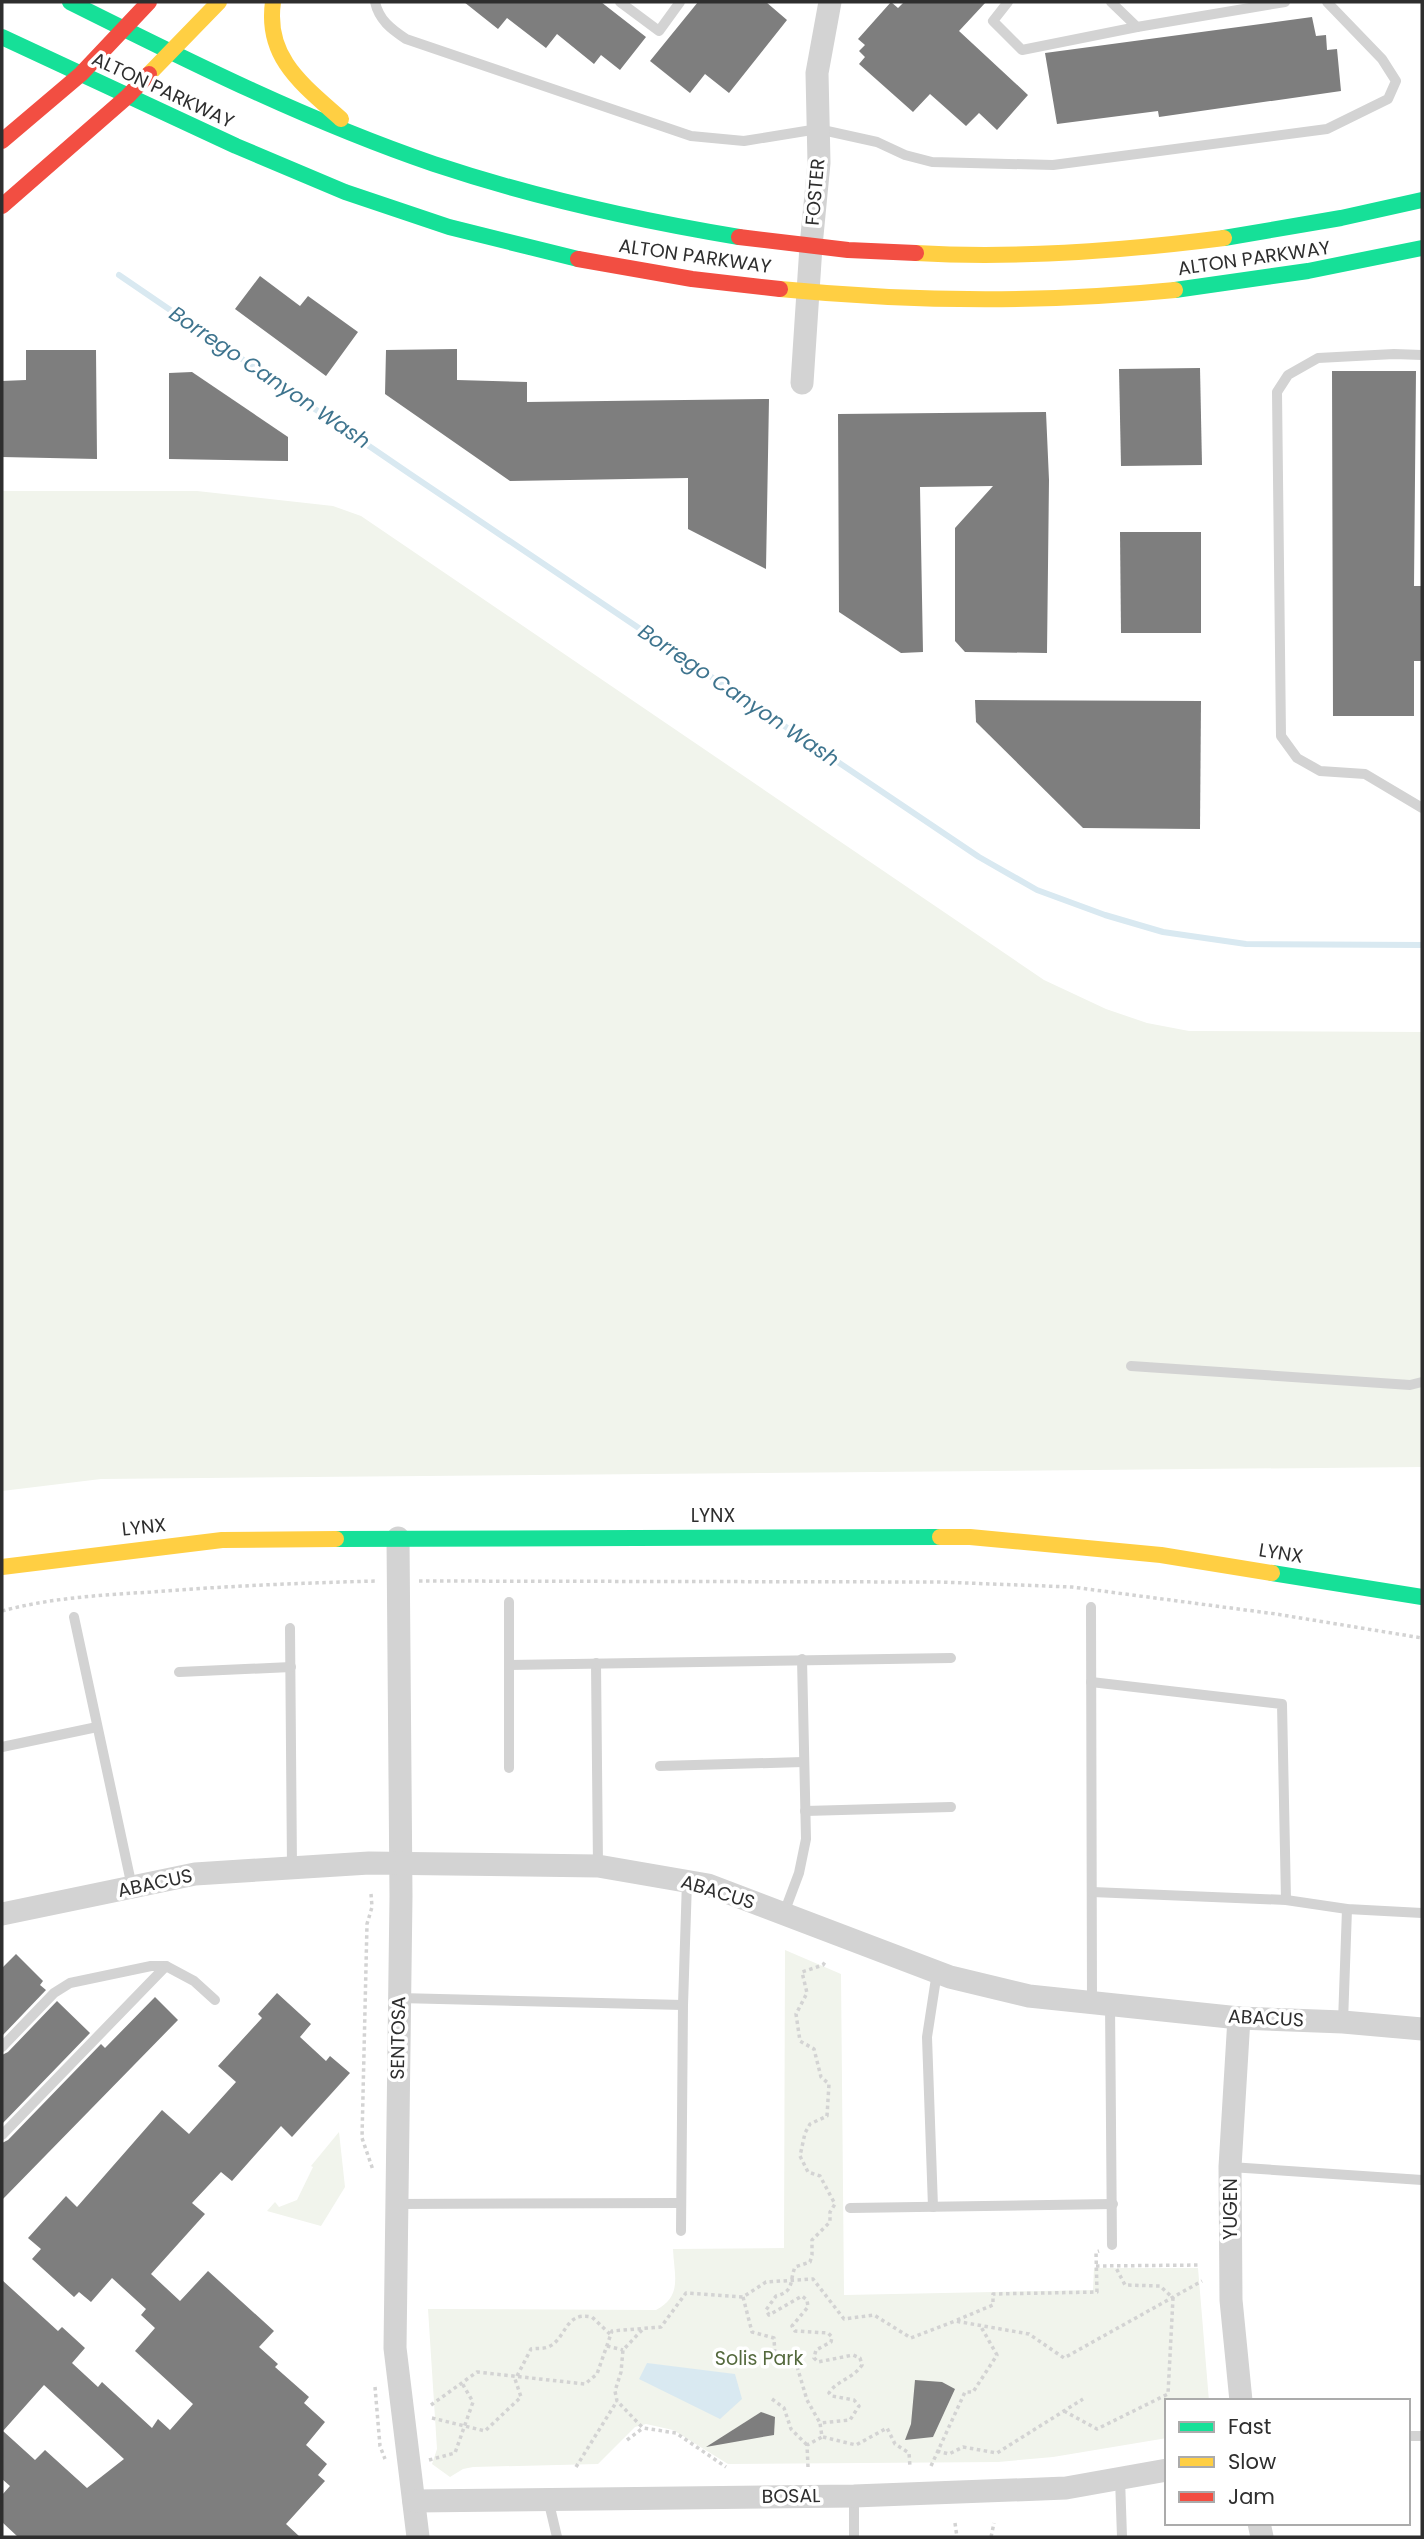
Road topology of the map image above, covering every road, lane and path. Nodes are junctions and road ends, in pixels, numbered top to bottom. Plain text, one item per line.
1 (70, 2) edge
2 (149, 2) edge
3 (219, 2) edge
4 (273, 2) edge
5 (376, 2) edge
6 (620, 2) edge
7 (680, 2) edge
8 (830, 2) edge
9 (1008, 2) edge
10 (1111, 2) edge
11 (1285, 2) edge
12 (1327, 2) edge
13 (1137, 27) junction
14 (125, 29) junction
15 (2, 37) edge
16 (171, 52) junction
17 (81, 75) junction
18 (128, 96) junction
19 (818, 129) junction
20 (356, 134) junction
21 (2, 141) edge
22 (1422, 200) edge
23 (2, 206) edge
24 (811, 246) junction
25 (1422, 248) edge
26 (807, 291) junction
27 (1422, 355) edge
28 (802, 383) dead end
29 (1422, 808) edge
30 (1131, 1366) dead end
31 (1422, 1382) edge
32 (398, 1538) junction
33 (2, 1567) edge
34 (433, 1580) dead end
35 (371, 1581) dead end
36 (1422, 1597) edge
37 (509, 1602) dead end
38 (1091, 1607) dead end
39 (2, 1611) edge
40 (74, 1617) dead end
41 (290, 1628) dead end
42 (1422, 1638) edge
43 (951, 1658) dead end
44 (802, 1660) junction
45 (596, 1663) junction
46 (509, 1665) junction
47 (291, 1667) junction
48 (179, 1672) dead end
49 (1091, 1682) junction
50 (97, 1727) junction
51 (2, 1747) edge
52 (803, 1762) junction
53 (660, 1766) dead end
54 (509, 1768) dead end
55 (951, 1807) dead end
56 (805, 1811) junction
57 (400, 1863) junction
58 (598, 1866) junction
59 (292, 1868) junction
60 (687, 1881) junction
61 (132, 1887) junction
62 (1092, 1892) junction
63 (371, 1894) dead end
64 (1286, 1900) junction
65 (1348, 1909) junction
66 (784, 1913) junction
67 (1422, 1913) edge
68 (2, 1914) edge
69 (825, 1962) dead end
70 (166, 1966) junction
71 (937, 1972) junction
72 (399, 1998) junction
73 (215, 2000) dead end
74 (1101, 2002) junction
75 (683, 2005) junction
76 (1239, 2018) junction
77 (1343, 2022) junction
78 (1422, 2029) edge
79 (2, 2047) edge
80 (2, 2136) edge
81 (1230, 2167) junction
82 (373, 2180) dead end
83 (1422, 2180) edge
84 (681, 2203) junction
85 (396, 2204) junction
86 (1113, 2204) junction
87 (933, 2207) junction
88 (850, 2208) dead end
89 (681, 2231) dead end
90 (1112, 2245) joint
91 (1201, 2265) dead end
92 (1096, 2266) junction
93 (1115, 2266) junction
94 (791, 2280) junction
95 (1202, 2281) dead end
96 (743, 2297) junction
97 (1172, 2298) junction
98 (955, 2321) junction
99 (980, 2325) junction
100 (643, 2329) junction
101 (611, 2334) junction
102 (607, 2346) junction
103 (623, 2350) junction
104 (515, 2376) junction
105 (375, 2381) dead end
106 (462, 2383) junction
107 (772, 2399) dead end
108 (1083, 2399) dead end
109 (1241, 2399) edge
110 (617, 2401) junction
111 (431, 2405) dead end
112 (1064, 2411) junction
113 (432, 2418) dead end
114 (820, 2423) junction
115 (464, 2426) junction
116 (643, 2428) junction
117 (822, 2437) junction
118 (627, 2440) dead end
119 (807, 2445) junction
120 (937, 2451) junction
121 (425, 2462) dead end
122 (931, 2466) dead end
123 (576, 2467) dead end
124 (726, 2467) dead end
125 (808, 2467) dead end
126 (910, 2467) dead end
127 (386, 2468) dead end
128 (1165, 2470) edge
129 (1120, 2478) junction
130 (854, 2496) junction
131 (547, 2499) junction
132 (414, 2501) junction
133 (955, 2523) dead end
134 (994, 2523) dead end
135 (418, 2537) edge
136 (557, 2537) edge
137 (854, 2537) edge
138 (957, 2537) edge
139 (991, 2537) edge
140 (1122, 2537) edge

1 - 14 main road, ALTON PARKWAY
2 - 14 main road
3 - 16 main road
4 - 20 main road
5 - 19 lane
6 - 7 lane
8 - 19 street, FOSTER
9 - 13 lane
10 - 13 lane
11 - 13 lane
12 - 19 lane
14 - 16 main road, ALTON PARKWAY
14 - 17 main road
15 - 17 main road, ALTON PARKWAY
16 - 18 main road
16 - 20 main road, ALTON PARKWAY
17 - 18 main road, ALTON PARKWAY
17 - 21 main road
18 - 23 main road
18 - 26 main road, ALTON PARKWAY
19 - 24 street, FOSTER
20 - 24 main road, ALTON PARKWAY
22 - 24 main road, ALTON PARKWAY
24 - 26 street, FOSTER
25 - 26 main road, ALTON PARKWAY
26 - 28 street, FOSTER
27 - 29 lane
30 - 31 lane
32 - 33 main road, LYNX
32 - 36 main road, LYNX
32 - 57 street, SENTOSA
34 - 42 path
35 - 39 path
37 - 46 lane
38 - 49 lane
40 - 50 lane
41 - 47 lane
43 - 44 lane
44 - 45 lane
44 - 52 lane
45 - 46 lane
45 - 58 lane
46 - 54 lane
47 - 48 lane
47 - 59 lane
49 - 62 lane
49 - 64 lane
50 - 51 lane
50 - 61 lane
52 - 53 lane
52 - 56 lane
55 - 56 lane
56 - 66 lane
57 - 58 street, ABACUS
57 - 59 street, ABACUS
57 - 72 street, SENTOSA
58 - 60 street, ABACUS
59 - 61 street, ABACUS
60 - 66 street, ABACUS
60 - 75 lane
61 - 68 street, ABACUS
62 - 64 lane
62 - 74 lane
63 - 82 path
64 - 65 lane
65 - 67 lane
65 - 77 lane
66 - 71 street, ABACUS
69 - 94 path
70 - 73 lane
70 - 79 lane
70 - 80 lane
71 - 74 street, ABACUS
71 - 87 lane
72 - 75 lane
72 - 85 street, SENTOSA
74 - 76 street, ABACUS
74 - 86 lane
75 - 84 lane
76 - 77 street, ABACUS
76 - 81 street, YUGEN
77 - 78 street, ABACUS
81 - 83 lane
81 - 109 street, YUGEN
84 - 85 lane
84 - 89 lane
85 - 132 street, SENTOSA
86 - 87 lane
86 - 90 lane
87 - 88 lane
90 - 92 path
91 - 93 path
92 - 93 path
92 - 98 path
93 - 97 path
94 - 96 path
94 - 98 path
94 - 114 path
95 - 97 path
96 - 100 path
96 - 114 path
97 - 99 path
97 - 112 path
98 - 99 path
99 - 120 path
100 - 101 path
100 - 103 path
101 - 102 path
101 - 104 path
102 - 103 path
102 - 104 path
103 - 110 path
104 - 106 path
104 - 115 path
105 - 127 path
106 - 111 path
106 - 115 path
107 - 119 path
108 - 112 path
110 - 116 path
110 - 123 path
112 - 120 path
113 - 115 path
114 - 117 path
115 - 121 path
116 - 118 path
116 - 124 path
117 - 119 path
117 - 126 path
119 - 125 path
120 - 122 path
128 - 129 street, BOSAL
129 - 130 street, BOSAL
129 - 140 lane
130 - 131 street, BOSAL
130 - 137 lane
131 - 132 street, BOSAL
131 - 136 lane
132 - 135 street, SENTOSA
133 - 138 path
134 - 139 path

